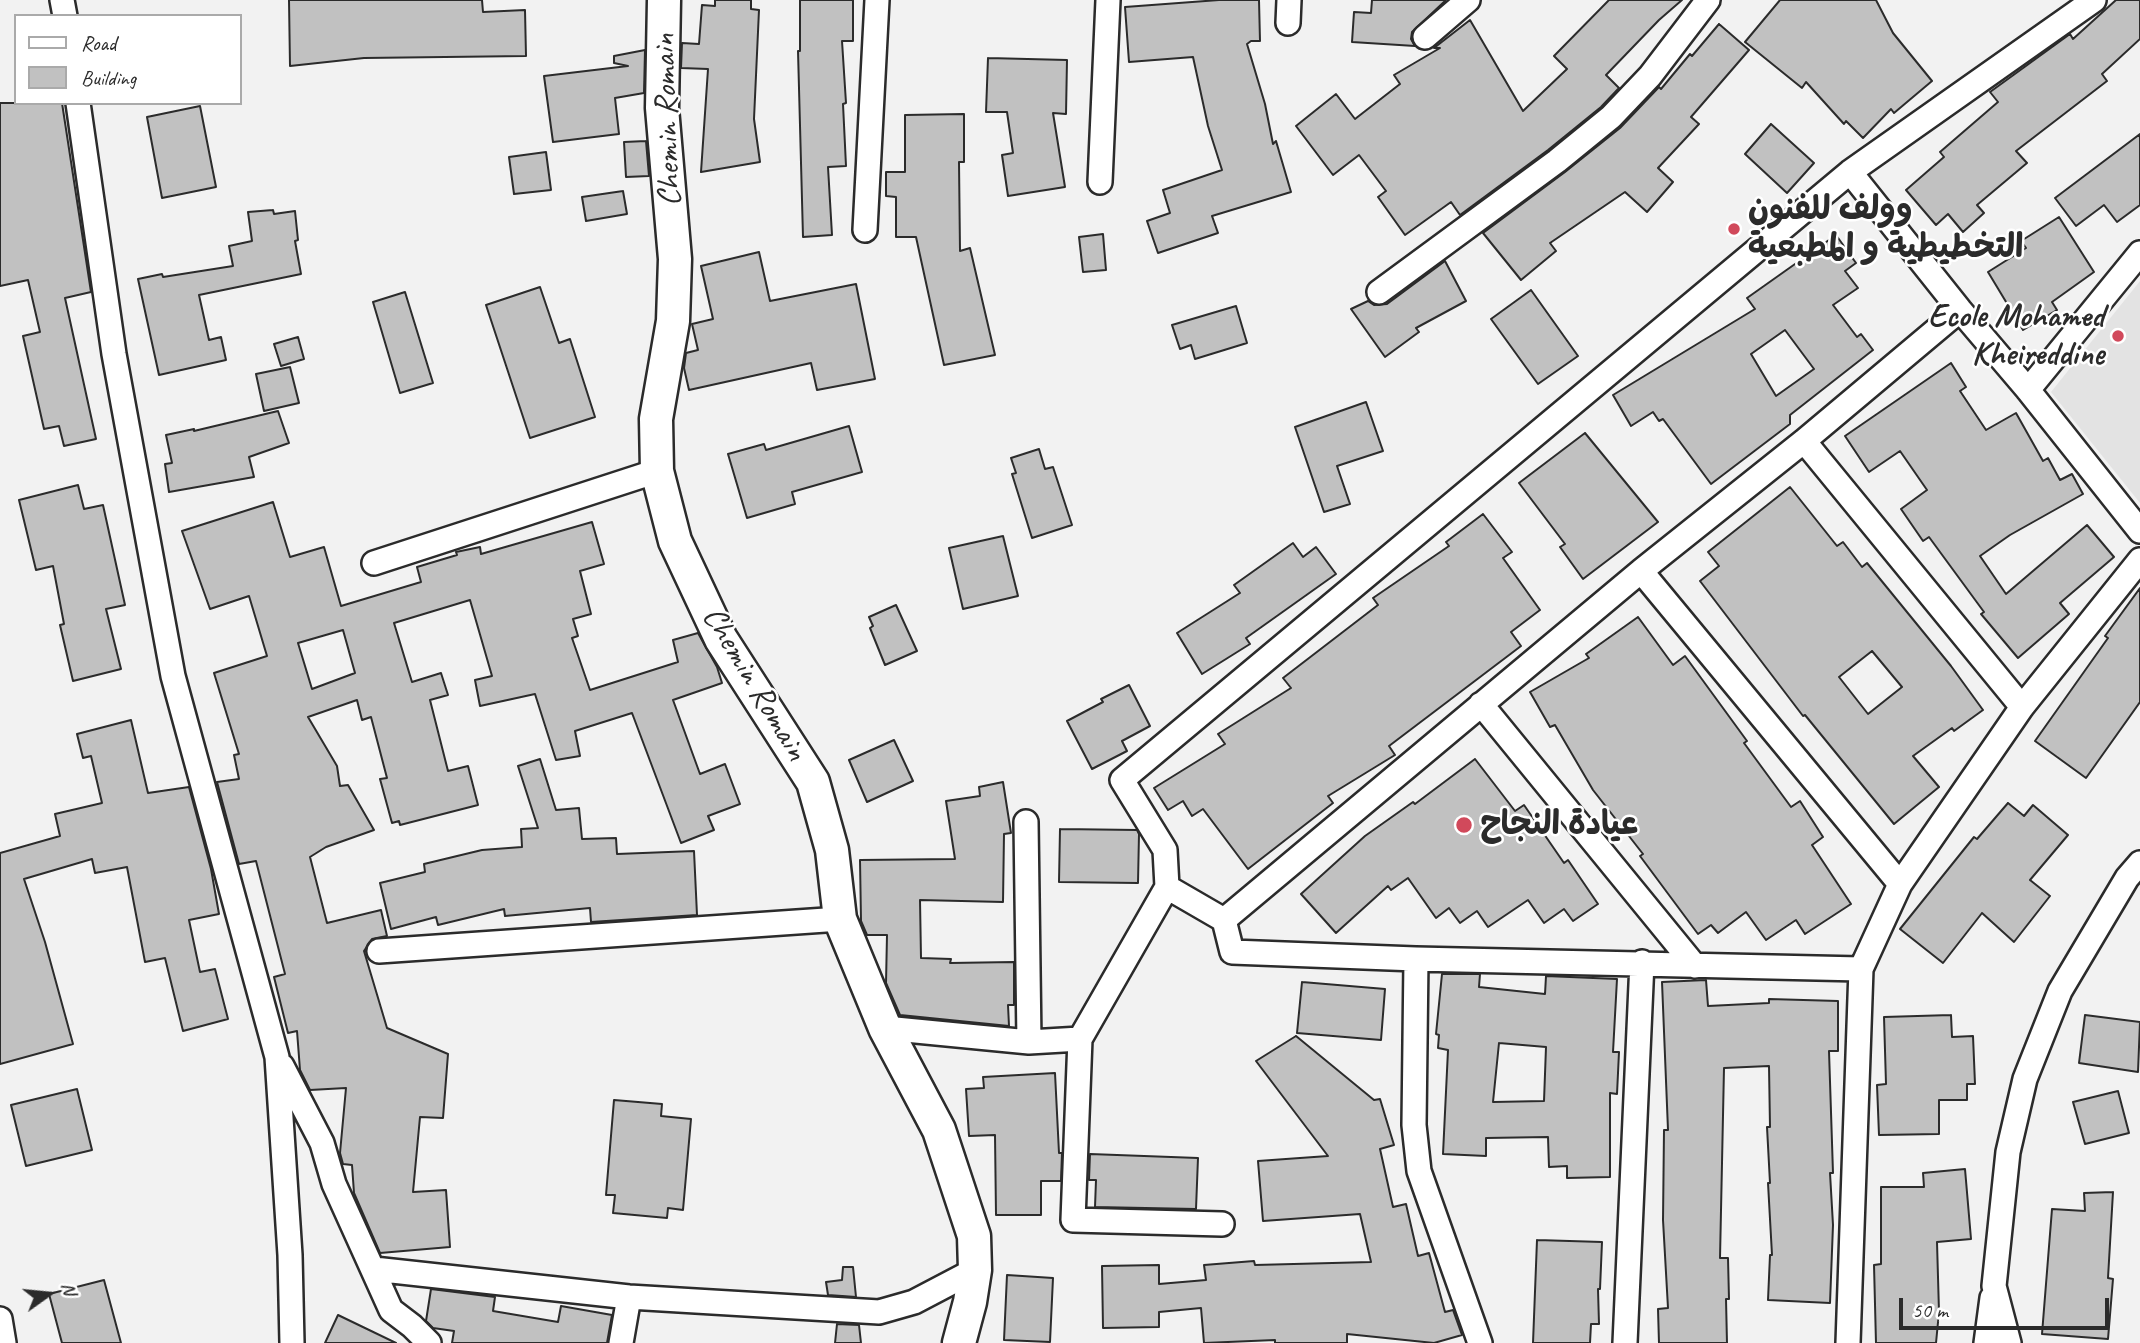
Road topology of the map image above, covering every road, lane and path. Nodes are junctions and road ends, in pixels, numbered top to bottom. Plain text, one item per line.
1 (664, 0) edge
2 (877, 0) edge
3 (1108, 0) edge
4 (1468, 0) edge
5 (1707, 0) edge
6 (2094, 0) edge
7 (1425, 37) dead end
8 (78, 105) edge
9 (1850, 172) junction
10 (1100, 182) dead end
11 (864, 230) dead end
12 (2140, 253) edge
13 (1379, 292) dead end
14 (1960, 310) junction
15 (2028, 390) junction
16 (1804, 442) junction
17 (657, 471) junction
18 (2140, 531) edge
19 (2140, 560) edge
20 (374, 564) dead end
21 (1641, 572) junction
22 (1481, 704) junction
23 (2022, 707) junction
24 (1027, 822) dead end
25 (2140, 863) edge
26 (1900, 884) junction
27 (1167, 887) junction
28 (840, 919) junction
29 (1224, 920) junction
30 (379, 951) dead end
31 (1416, 960) junction
32 (1642, 962) junction
33 (1695, 966) junction
34 (1861, 969) junction
35 (885, 1028) junction
36 (1080, 1039) junction
37 (1029, 1042) junction
38 (277, 1057) junction
39 (1222, 1224) dead end
40 (374, 1269) junction
41 (975, 1270) junction
42 (1994, 1286) junction
43 (629, 1297) junction
44 (0, 1319) edge
45 (4, 1343) edge
46 (292, 1343) edge
47 (429, 1343) edge
48 (621, 1343) edge
49 (959, 1343) edge
50 (1480, 1343) edge
51 (1625, 1343) edge
52 (1848, 1343) edge
53 (1986, 1343) edge
54 (2009, 1343) edge

1 - 17 street, Chemin Romain
2 - 11 street
3 - 10 street
4 - 7 street
5 - 13 street
6 - 9 street
8 - 38 street
9 - 14 street
9 - 27 street
12 - 15 street
14 - 15 street
14 - 16 street
15 - 18 street
16 - 21 street
16 - 23 street
17 - 20 street
17 - 28 street, Chemin Romain
19 - 23 street
21 - 22 street
21 - 26 street
22 - 29 street
22 - 33 street
23 - 26 street
24 - 37 street
25 - 42 street
26 - 34 street
27 - 29 street
27 - 36 street
28 - 30 street
28 - 35 street, Chemin Romain
29 - 31 street
31 - 32 street
31 - 50 street
32 - 33 street
32 - 51 street
33 - 34 street
34 - 52 street
35 - 37 street
35 - 41 street, Chemin Romain
36 - 37 street
36 - 39 street
38 - 40 street
38 - 46 street
40 - 43 street
40 - 47 street
41 - 43 street
41 - 49 street, Chemin Romain
42 - 53 street
42 - 54 street
43 - 48 street
44 - 45 street

